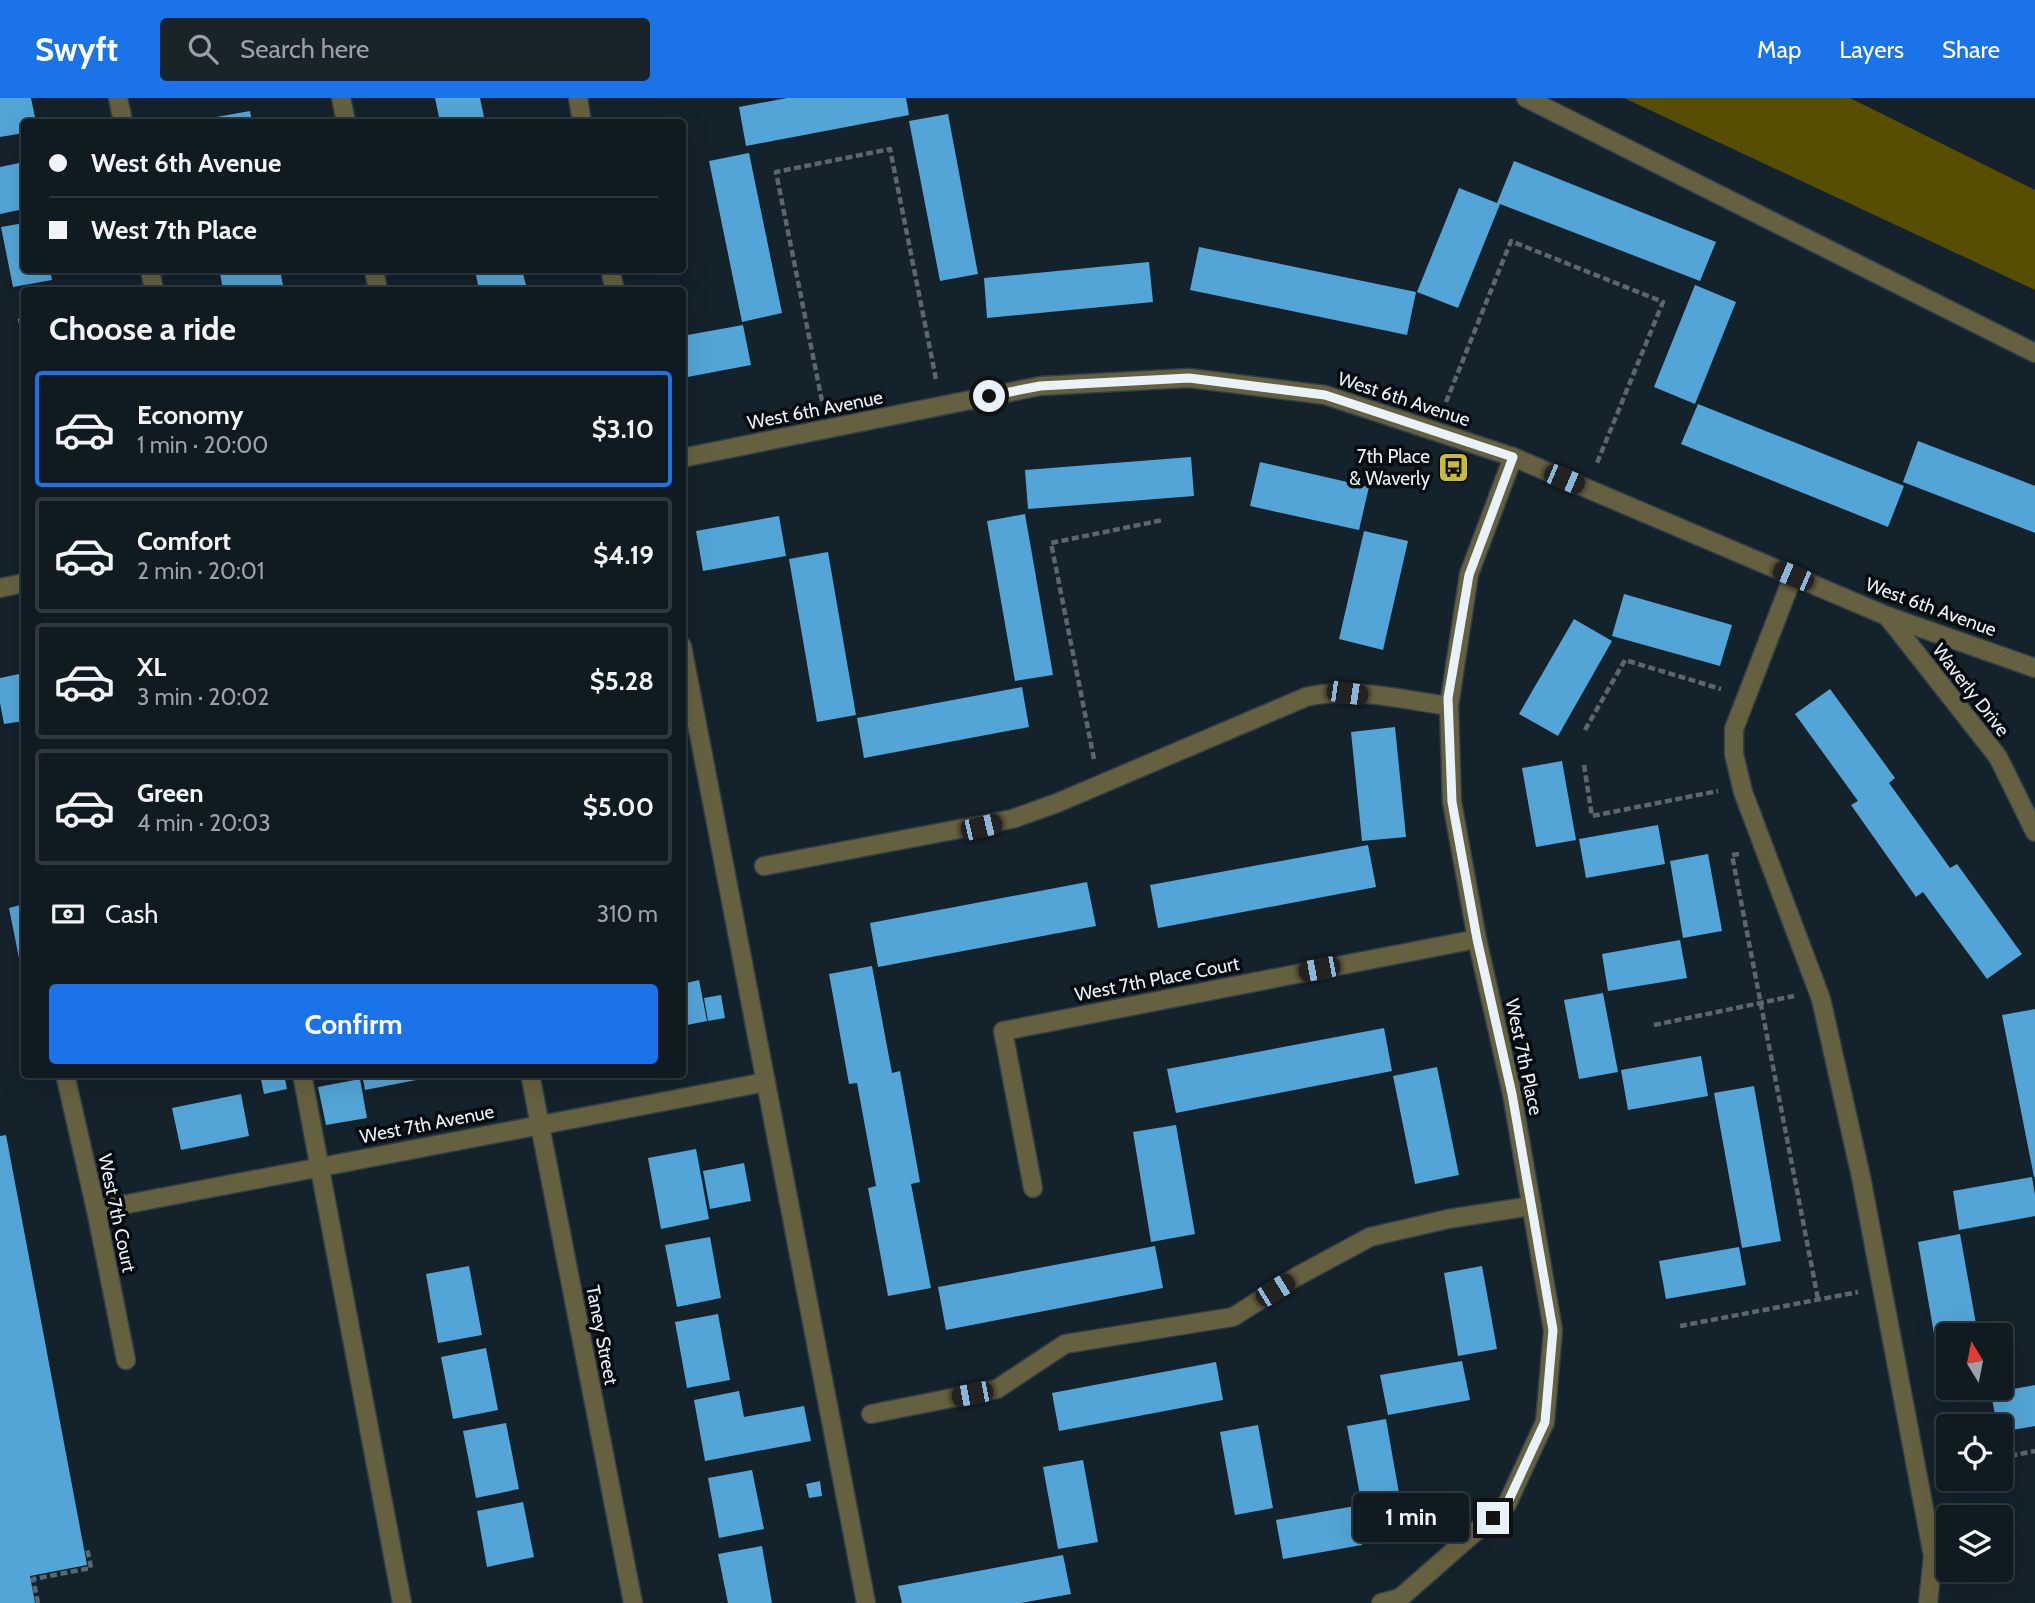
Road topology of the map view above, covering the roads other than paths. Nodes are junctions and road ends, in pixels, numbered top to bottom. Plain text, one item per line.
1 (118, 98) edge
2 (341, 98) edge
3 (578, 98) edge
4 (1526, 98) edge
5 (122, 119) edge
6 (344, 119) edge
7 (582, 119) edge
8 (2035, 354) edge
9 (686, 457) edge
10 (1513, 457) junction
11 (1793, 576) junction
12 (21, 584) edge
13 (0, 587) edge
14 (1886, 615) junction
15 (686, 667) edge
16 (2035, 668) edge
17 (1449, 706) junction
18 (2035, 832) edge
19 (764, 866) dead end
20 (1477, 939) junction
21 (66, 1078) edge
22 (303, 1078) edge
23 (531, 1078) edge
24 (766, 1082) junction
25 (540, 1124) junction
26 (320, 1166) junction
27 (1033, 1188) dead end
28 (1532, 1206) junction
29 (96, 1210) junction
30 (126, 1360) dead end
31 (871, 1414) dead end
32 (402, 1603) edge
33 (633, 1603) edge
34 (866, 1603) edge
35 (1381, 1603) edge
36 (1928, 1603) edge

1 - 5 street
2 - 6 street
3 - 7 street
4 - 8 street
9 - 10 street, West 6th Avenue
10 - 11 street, West 6th Avenue
10 - 17 street, West 7th Place
11 - 14 street, West 6th Avenue
11 - 36 street
12 - 13 street
14 - 16 street, West 6th Avenue
14 - 18 street, Waverly Drive
15 - 24 street
17 - 19 street
17 - 20 street, West 7th Place
20 - 27 street, West 7th Place Court
20 - 28 street, West 7th Place
21 - 29 street, West 7th Court
22 - 26 street
23 - 25 street, Taney Street
24 - 25 street, West 7th Avenue
24 - 34 street
25 - 26 street, West 7th Avenue
25 - 33 street, Taney Street
26 - 29 street, West 7th Avenue
26 - 32 street
28 - 31 street
28 - 35 street, West 7th Place
29 - 30 street, West 7th Court

